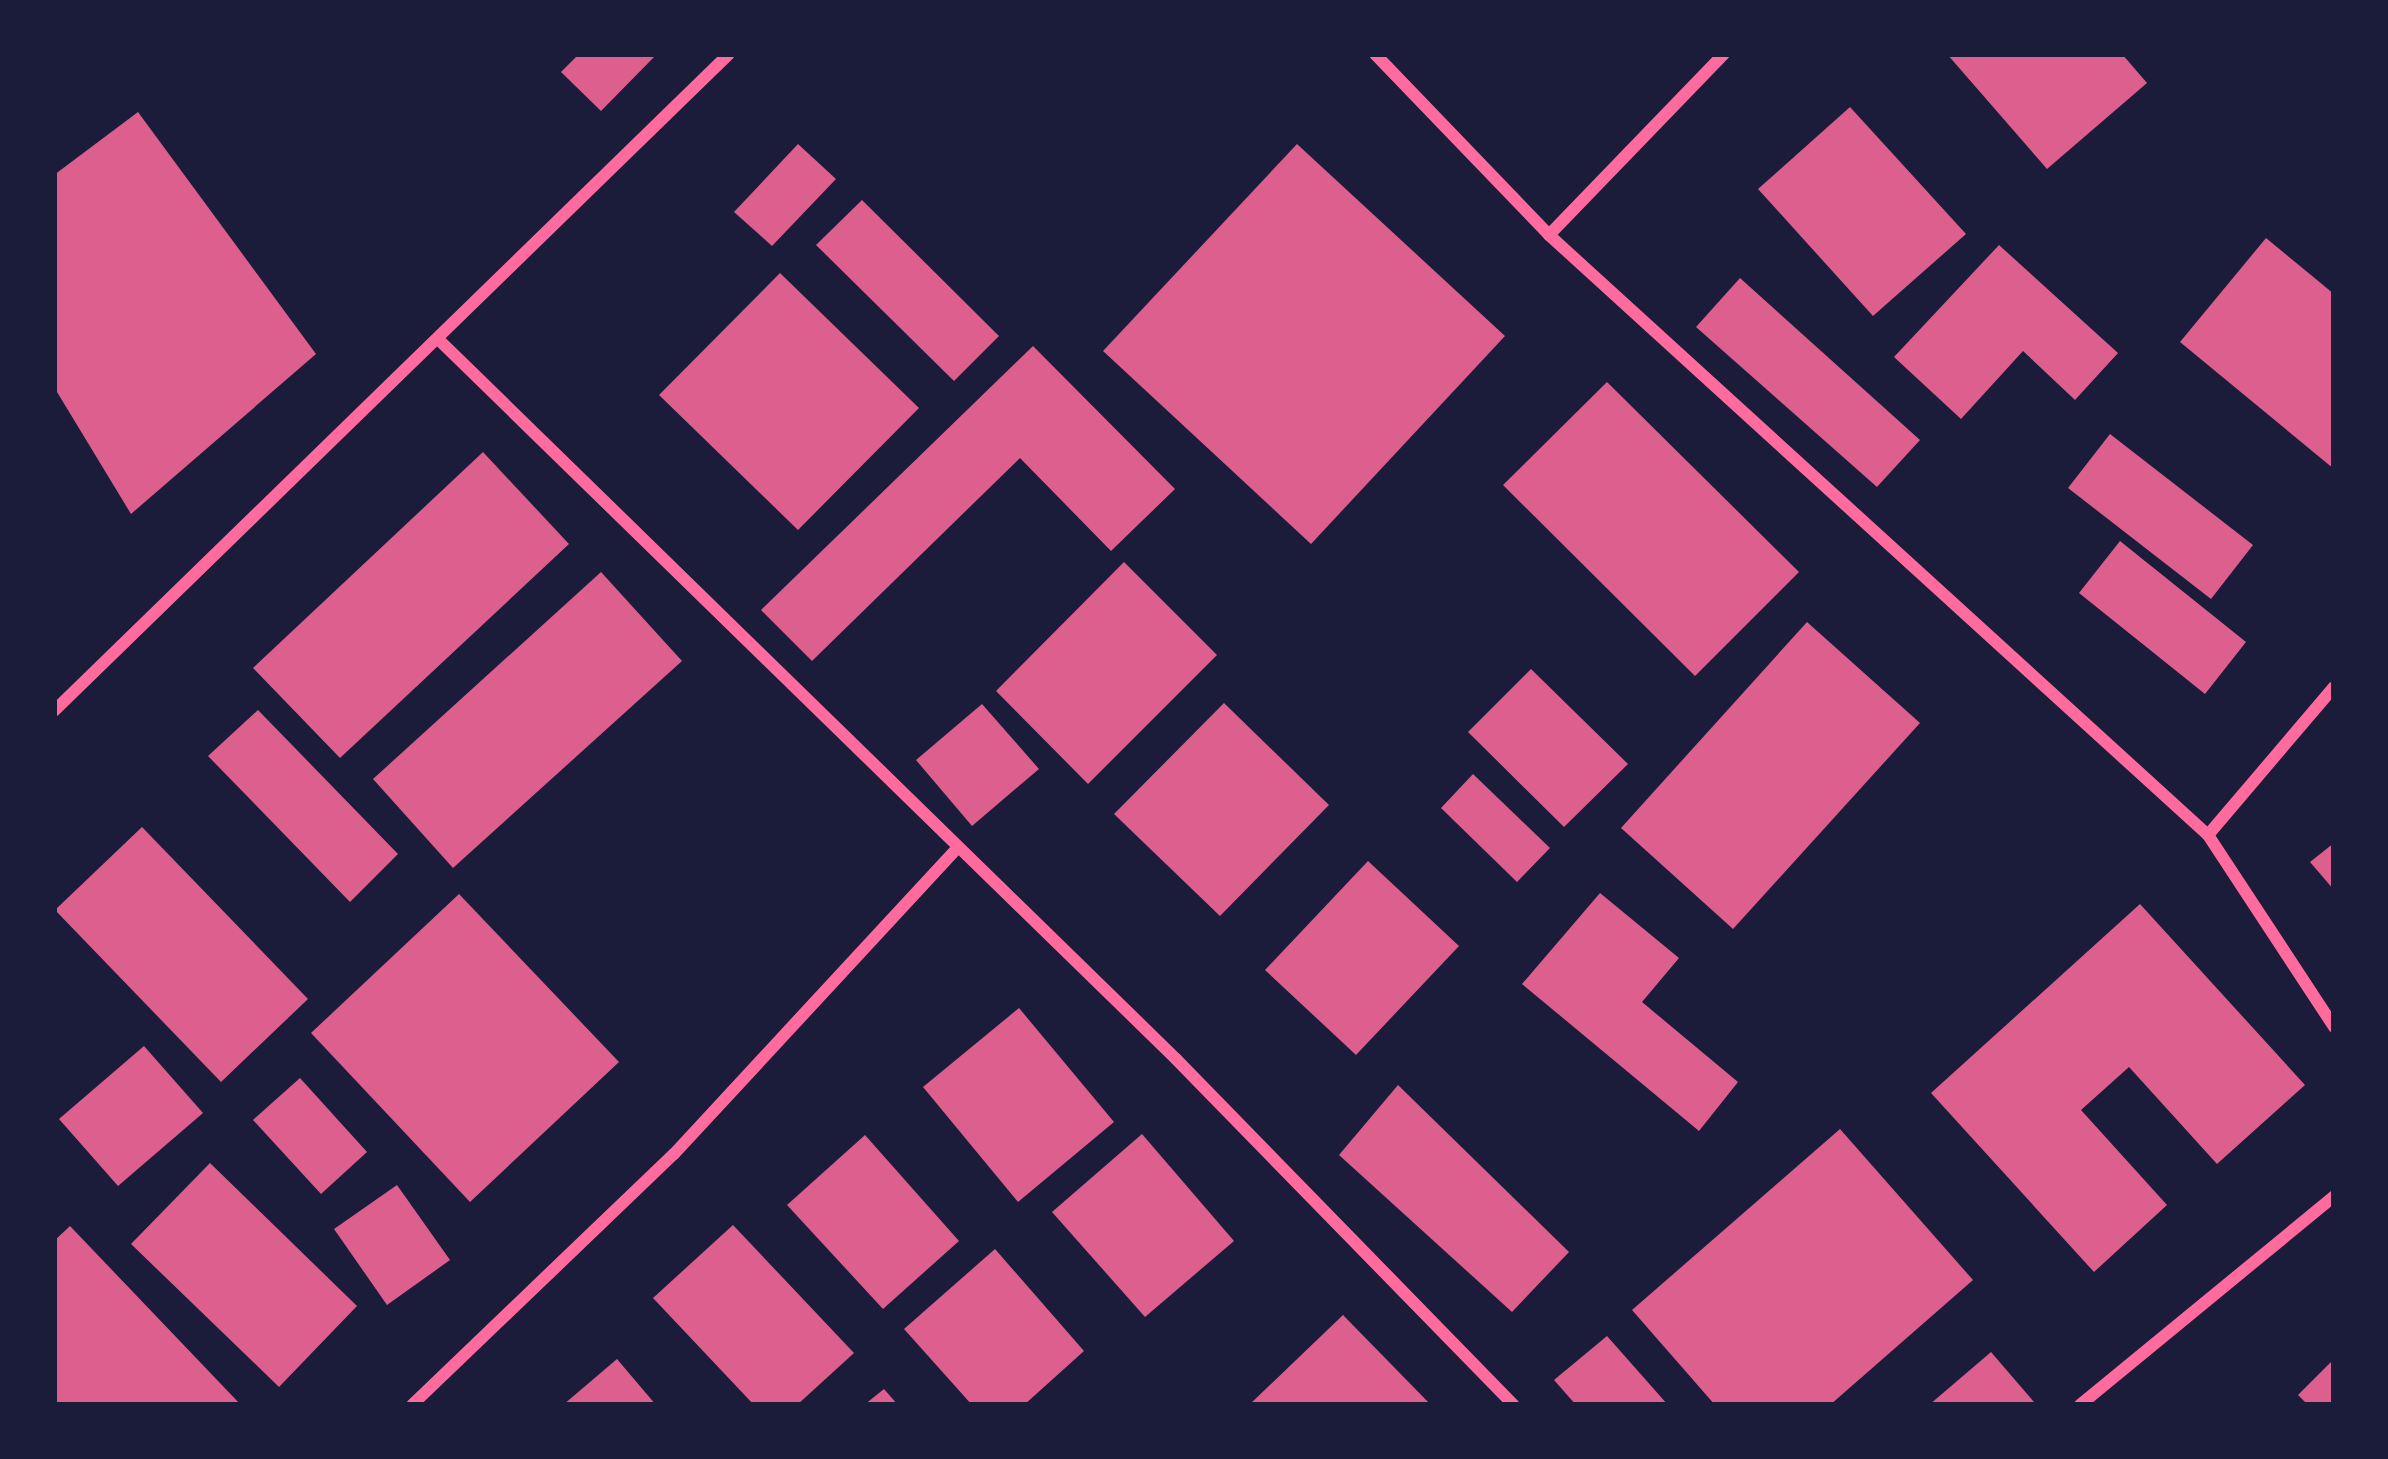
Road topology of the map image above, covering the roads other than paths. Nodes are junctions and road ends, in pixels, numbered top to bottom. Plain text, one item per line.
1 (730, 54) edge
2 (1375, 54) edge
3 (1724, 54) edge
4 (1549, 235) junction
5 (438, 339) junction
6 (2334, 687) edge
7 (54, 711) edge
8 (2208, 835) junction
9 (956, 849) junction
10 (2334, 1027) edge
11 (2334, 1196) edge
12 (412, 1405) edge
13 (1514, 1405) edge
14 (2080, 1405) edge

1 - 5 street
2 - 4 street
3 - 4 street
4 - 8 street
5 - 7 street
5 - 9 street
6 - 8 street
8 - 10 street
9 - 12 street
9 - 13 street
11 - 14 street

